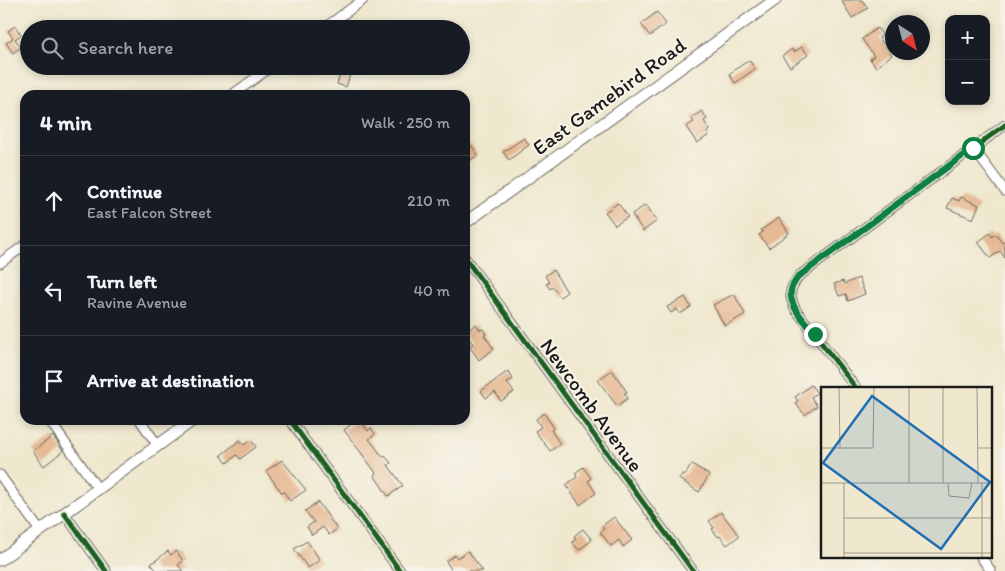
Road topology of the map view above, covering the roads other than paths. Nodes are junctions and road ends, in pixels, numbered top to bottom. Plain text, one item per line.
1 (363, 0) edge
2 (775, 0) edge
3 (335, 20) edge
4 (260, 75) edge
5 (239, 90) edge
6 (1005, 125) edge
7 (973, 148) junction
8 (1005, 191) edge
9 (470, 219) edge
10 (20, 249) edge
11 (0, 263) edge
12 (470, 265) edge
13 (855, 387) edge
14 (53, 425) edge
15 (143, 425) edge
16 (186, 425) edge
17 (294, 425) edge
18 (158, 446) junction
19 (0, 476) edge
20 (98, 489) junction
21 (64, 513) junction
22 (40, 531) junction
23 (981, 558) edge
24 (0, 560) edge
25 (106, 571) edge
26 (400, 571) edge
27 (693, 571) edge
28 (990, 571) edge

1 - 3 street
2 - 9 main road, East Gamebird Road
4 - 5 street
6 - 7 street
7 - 8 street
7 - 13 street
10 - 11 street
12 - 27 street, Newcomb Avenue
14 - 20 street
15 - 18 street
16 - 18 main road
17 - 26 street
18 - 20 main road
19 - 22 street
20 - 21 main road
21 - 22 main road
21 - 25 street
22 - 24 main road
23 - 28 street

